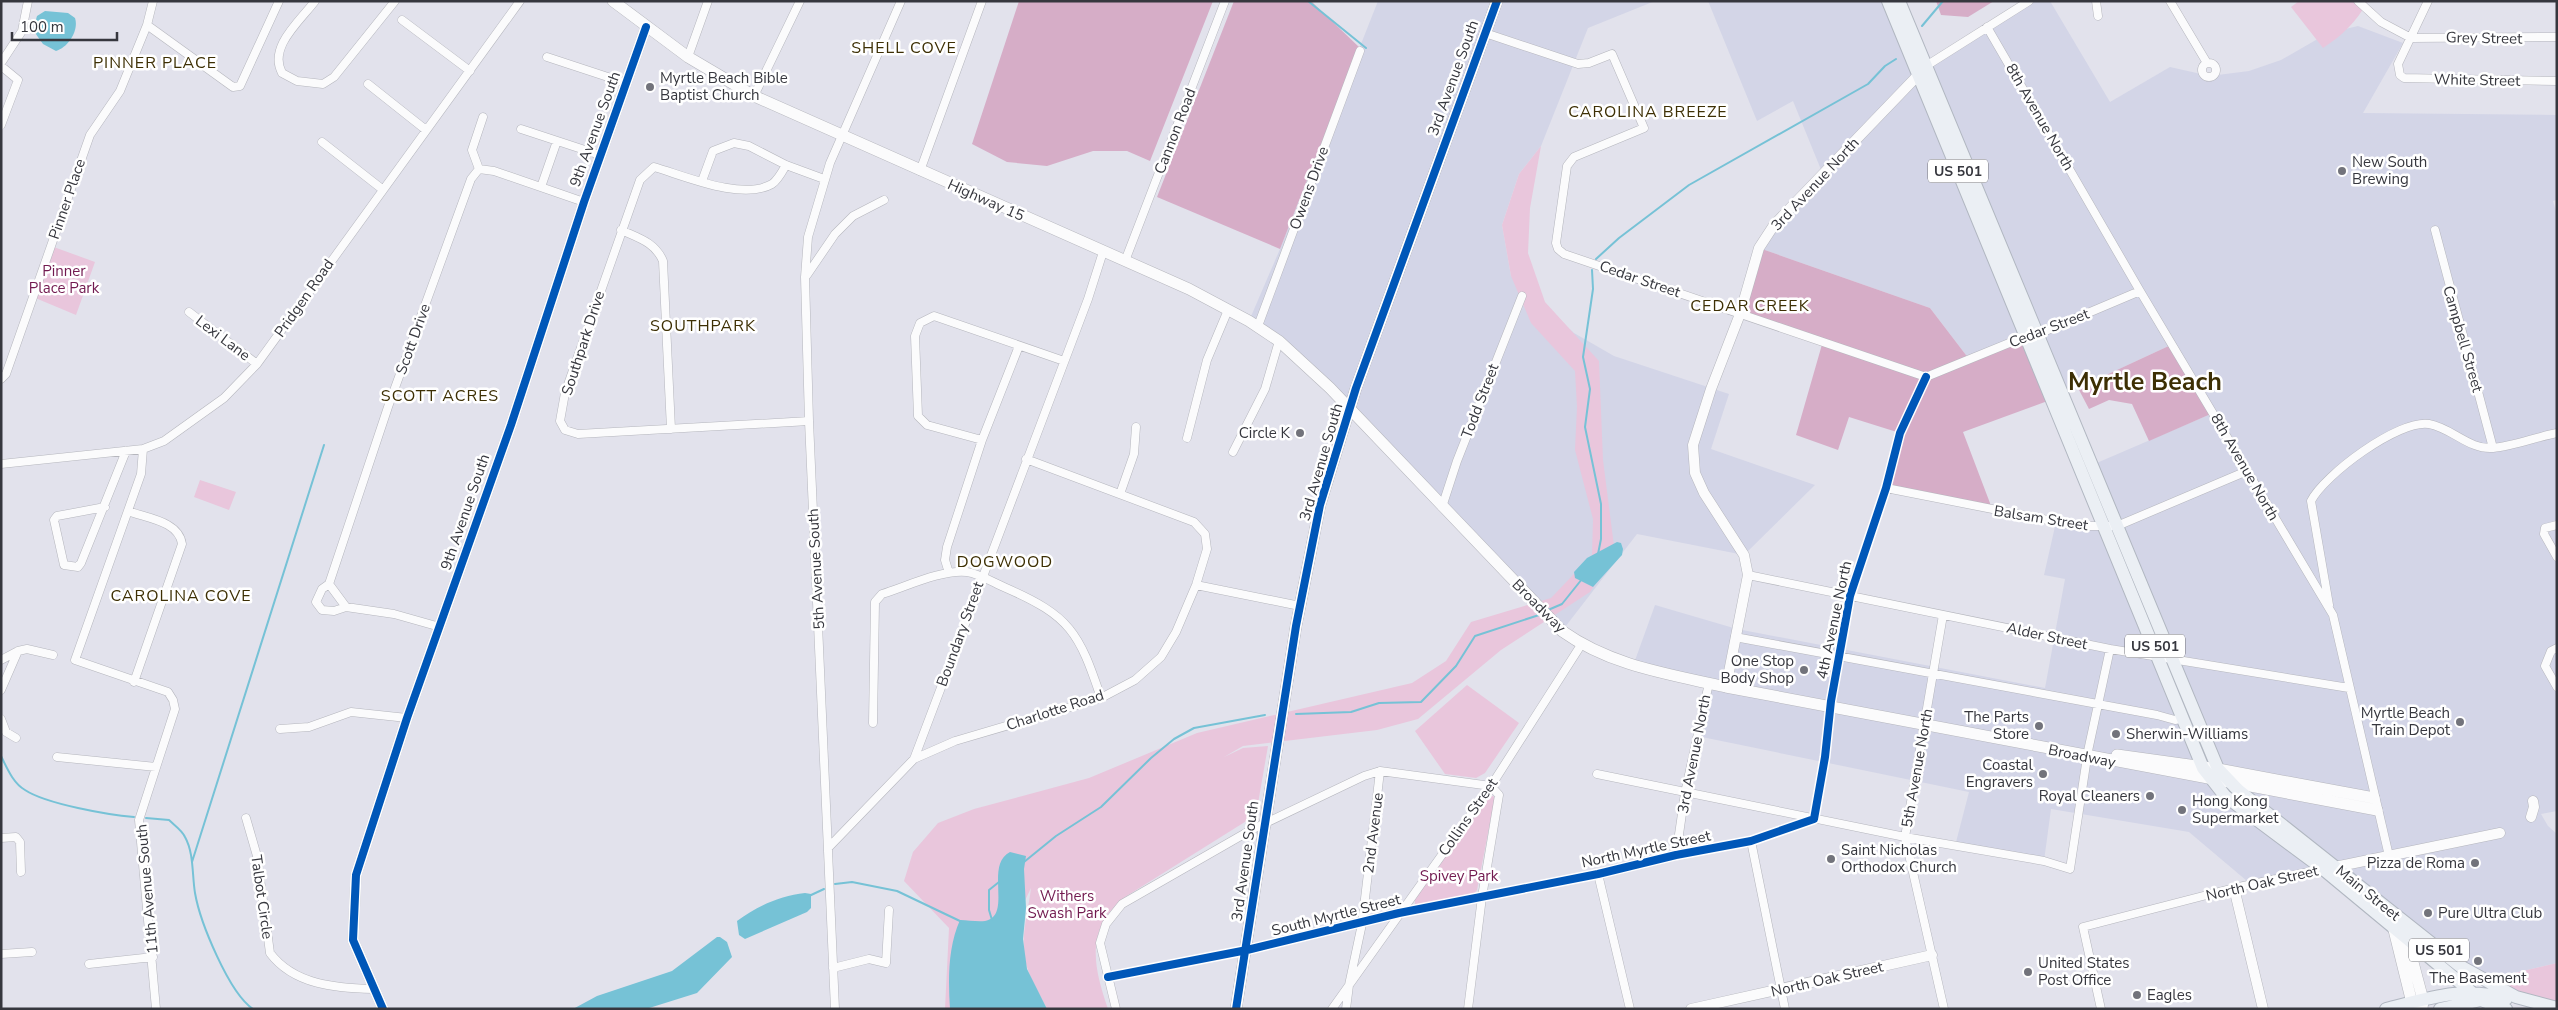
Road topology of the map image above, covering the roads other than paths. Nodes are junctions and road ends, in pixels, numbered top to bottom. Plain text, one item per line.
1 (28, 1) edge
2 (153, 1) edge
3 (279, 1) edge
4 (316, 1) edge
5 (396, 1) edge
6 (520, 1) edge
7 (613, 1) edge
8 (708, 1) edge
9 (800, 1) edge
10 (902, 1) edge
11 (982, 1) edge
12 (1225, 1) edge
13 (1497, 1) edge
14 (1888, 1) edge
15 (1899, 1) edge
16 (2029, 1) edge
17 (2096, 1) edge
18 (2170, 1) edge
19 (2358, 1) edge
20 (2428, 1) edge
21 (2098, 16) dead end
22 (402, 20) dead end
23 (147, 24) junction
24 (646, 27) junction
25 (1987, 27) junction
26 (1485, 33) junction
27 (2557, 37) edge
28 (2411, 38) junction
29 (1360, 51) dead end
30 (547, 57) dead end
31 (688, 57) junction
32 (2207, 63) dead end
33 (1, 65) edge
34 (1922, 70) junction
35 (470, 71) junction
36 (2557, 81) edge
37 (626, 83) junction
38 (368, 84) dead end
39 (754, 96) junction
40 (483, 117) dead end
41 (1, 125) edge
42 (521, 129) dead end
43 (426, 130) junction
44 (842, 136) junction
45 (557, 141) junction
46 (322, 142) dead end
47 (600, 156) junction
48 (786, 165) junction
49 (479, 169) junction
50 (920, 171) junction
51 (824, 179) junction
52 (702, 181) junction
53 (541, 187) junction
54 (382, 189) junction
55 (884, 200) dead end
56 (584, 202) junction
57 (621, 230) junction
58 (2435, 230) dead end
59 (1103, 252) junction
60 (1125, 261) junction
61 (805, 277) junction
62 (2140, 291) junction
63 (1522, 296) dead end
64 (1228, 310) junction
65 (189, 312) dead end
66 (1740, 314) junction
67 (1258, 326) junction
68 (2031, 334) junction
69 (1279, 341) junction
70 (1019, 346) junction
71 (1064, 361) junction
72 (257, 364) junction
73 (1926, 377) junction
74 (1, 379) edge
75 (1350, 410) junction
76 (809, 421) junction
77 (1136, 427) dead end
78 (671, 429) junction
79 (2557, 433) edge
80 (1187, 438) dead end
81 (982, 440) junction
82 (2493, 448) junction
83 (143, 449) junction
84 (126, 451) junction
85 (1233, 452) dead end
86 (1026, 459) junction
87 (1, 464) edge
88 (2247, 471) junction
89 (1886, 488) junction
90 (1120, 494) junction
91 (105, 507) junction
92 (1442, 507) junction
93 (128, 511) junction
94 (2557, 525) edge
95 (2111, 526) junction
96 (2557, 557) edge
97 (949, 573) junction
98 (1748, 575) junction
99 (981, 577) junction
100 (329, 584) junction
101 (1196, 585) junction
102 (1850, 596) junction
103 (1300, 606) junction
104 (346, 607) junction
105 (2330, 609) junction
106 (1943, 615) junction
107 (440, 627) junction
108 (1735, 637) junction
109 (1582, 645) junction
110 (2557, 648) edge
111 (2110, 649) junction
112 (18, 651) junction
113 (53, 655) dead end
114 (1839, 655) junction
115 (2165, 657) junction
116 (1, 660) edge
117 (1933, 674) junction
118 (134, 682) junction
119 (1708, 683) junction
120 (2557, 687) edge
121 (1726, 688) junction
122 (2349, 688) junction
123 (1, 690) edge
124 (1101, 698) junction
125 (1830, 704) junction
126 (2098, 704) junction
127 (407, 718) junction
128 (2184, 718) junction
129 (1, 719) edge
130 (873, 723) dead end
131 (1925, 723) junction
132 (280, 729) dead end
133 (16, 738) dead end
134 (2087, 754) junction
135 (57, 757) dead end
136 (914, 759) junction
137 (156, 766) junction
138 (2203, 768) junction
139 (1380, 771) junction
140 (1597, 774) dead end
141 (2215, 774) junction
142 (2231, 782) junction
143 (1491, 786) junction
144 (1685, 794) junction
145 (2374, 798) junction
146 (2533, 801) dead end
147 (2377, 810) junction
148 (2531, 817) dead end
149 (246, 818) dead end
150 (1814, 819) junction
151 (1264, 824) junction
152 (2500, 833) dead end
153 (1904, 837) junction
154 (1, 838) edge
155 (1751, 841) junction
156 (828, 848) junction
157 (1676, 854) junction
158 (2389, 856) junction
159 (2329, 868) junction
160 (21, 872) dead end
161 (1598, 874) junction
162 (2234, 888) junction
163 (1482, 897) junction
164 (889, 910) dead end
165 (1399, 913) junction
166 (2396, 922) junction
167 (1362, 924) junction
168 (2406, 936) junction
169 (1247, 950) junction
170 (32, 952) dead end
171 (1, 954) edge
172 (1932, 955) junction
173 (153, 957) junction
174 (89, 964) dead end
175 (833, 968) junction
176 (1108, 977) junction
177 (1349, 985) junction
178 (373, 989) junction
179 (1780, 990) junction
180 (2471, 992) junction
181 (2481, 1000) junction
182 (2419, 1005) edge
183 (1468, 1008) edge
184 (2557, 1008) edge
185 (156, 1009) edge
186 (383, 1009) edge
187 (835, 1009) edge
188 (1116, 1009) edge
189 (1236, 1009) edge
190 (1332, 1009) edge
191 (1346, 1009) edge
192 (1630, 1009) edge
193 (1691, 1009) edge
194 (1785, 1009) edge
195 (1944, 1009) edge
196 (2101, 1009) edge
197 (2263, 1009) edge
198 (2386, 1009) edge
199 (2440, 1009) edge
200 (2506, 1009) edge
201 (2534, 1009) edge

1 - 33 street
2 - 23 street, Pinner Place
3 - 23 street
4 - 5 street
6 - 35 street, Pridgen Road
7 - 24 main road, Highway 15
8 - 31 street
9 - 39 street
10 - 44 street, 5th Avenue South
11 - 50 street
12 - 60 street, Cannon Road
13 - 26 main road, 3rd Avenue South
14 - 34 main road, US 501
15 - 34 main road, US 501
16 - 25 street
17 - 21 street
18 - 32 street
19 - 28 street
20 - 28 street
22 - 35 street
23 - 74 street, Pinner Place
24 - 31 main road, Highway 15
24 - 37 street, 9th Avenue South
25 - 34 street
25 - 62 street, 8th Avenue North
26 - 66 street, Cedar Street
26 - 75 main road, 3rd Avenue South
27 - 28 street, Grey Street
28 - 36 street, White Street
29 - 67 street, Owens Drive
30 - 37 street
31 - 39 main road, Highway 15
33 - 41 street
34 - 66 street, 3rd Avenue North
34 - 68 main road, US 501
35 - 43 street, Pridgen Road
37 - 47 street, 9th Avenue South
38 - 43 street
39 - 44 main road, Highway 15
40 - 49 street
42 - 45 street
43 - 54 street, Pridgen Road
44 - 50 main road, Highway 15
44 - 51 street, 5th Avenue South
45 - 47 street
45 - 53 street
46 - 54 street
47 - 56 street, 9th Avenue South
48 - 51 street
48 - 52 street, Southpark Drive
48 - 52 street
49 - 53 street
49 - 100 street, Scott Drive
50 - 59 main road, Highway 15
51 - 61 street, 5th Avenue South
52 - 57 street, Southpark Drive
53 - 56 street
54 - 72 street, Pridgen Road
55 - 61 street
56 - 107 street, 9th Avenue South
57 - 78 street
57 - 78 street, Southpark Drive
58 - 82 street, Campbell Street
59 - 60 main road, Highway 15
59 - 71 street, Boundary Street
60 - 64 main road, Highway 15
61 - 76 street, 5th Avenue South
62 - 68 street, Cedar Street
62 - 88 street, 8th Avenue North
63 - 92 street, Todd Street
64 - 67 main road, Highway 15
64 - 80 street
65 - 72 street, Lexi Lane
66 - 73 street, Cedar Street
66 - 98 street, 3rd Avenue North
67 - 69 main road, Highway 15
68 - 73 street, Cedar Street
68 - 95 main road, US 501
69 - 75 main road, Highway 15
69 - 85 street
70 - 71 street
70 - 81 street
70 - 81 street
71 - 86 street, Boundary Street
72 - 83 street, Pridgen Road
73 - 89 street, 4th Avenue North
75 - 92 main road, Broadway
75 - 103 main road, 3rd Avenue South
76 - 78 street, Southpark Drive
76 - 156 street, 5th Avenue South
77 - 90 street
79 - 82 street
81 - 97 street
82 - 105 street
83 - 84 street, Pridgen Road
83 - 93 street
84 - 87 street, Pridgen Road
84 - 91 street
86 - 90 street, Charlotte Road
86 - 99 street, Boundary Street
88 - 95 street, Balsam Street
88 - 105 street, 8th Avenue North
89 - 95 street, Balsam Street
89 - 102 street, 4th Avenue North
90 - 101 street, Charlotte Road
91 - 91 street
92 - 109 main road, Broadway
93 - 118 street
93 - 118 street, 11th Avenue South
94 - 96 street
95 - 115 main road, US 501
97 - 99 street
97 - 130 street
98 - 102 street, Alder Street
98 - 108 street, 3rd Avenue North
99 - 124 street
99 - 136 street, Boundary Street
100 - 104 street
100 - 104 street, Scott Drive
101 - 103 street
101 - 124 street, Charlotte Road
102 - 106 street, Alder Street
102 - 114 street, 4th Avenue North
103 - 151 main road, 3rd Avenue South
104 - 107 street
105 - 122 street, 8th Avenue North
106 - 111 street, Alder Street
106 - 117 street, 5th Avenue North
107 - 127 street, 9th Avenue South
108 - 114 street
108 - 121 street, 3rd Avenue North
109 - 119 main road, Broadway
109 - 143 street, Collins Street
110 - 120 street
111 - 115 street, Alder Street
111 - 126 street
112 - 113 street
112 - 116 street
112 - 123 street
114 - 117 street
114 - 125 street, 4th Avenue North
115 - 122 street, Alder Street
115 - 128 main road, US 501
115 - 141 main road, US 501
117 - 126 street
117 - 131 street, 5th Avenue North
118 - 137 street, 11th Avenue South
119 - 121 main road, Broadway
119 - 144 street, 3rd Avenue North
121 - 125 main road, Broadway
122 - 145 street, 8th Avenue North
124 - 136 street, Charlotte Road
125 - 131 main road, Broadway
125 - 150 street, 4th Avenue North
126 - 128 street
126 - 134 street
127 - 132 street
127 - 178 street, 9th Avenue South
128 - 138 main road, US 501
129 - 133 street
131 - 134 main road, Broadway
131 - 153 street, 5th Avenue North
134 - 138 main road, Broadway
134 - 141 main road, Broadway
134 - 153 street
135 - 137 street
136 - 156 street, Boundary Street
137 - 173 street, 11th Avenue South
138 - 141 main road, Main Street / US 501
139 - 143 street
139 - 151 street
139 - 167 street, 2nd Avenue
140 - 144 street
141 - 142 main road, Main Street / US 501
141 - 145 main road, Broadway
141 - 159 main road, Main Street / US 501
142 - 147 main road
142 - 159 main road, Main Street / US 501
143 - 163 street
143 - 165 street, Collins Street
144 - 150 street
144 - 157 street, 3rd Avenue North
145 - 147 street, 8th Avenue North
146 - 148 street
147 - 158 street, 8th Avenue North
149 - 178 street, Talbot Circle
150 - 153 street
150 - 155 street, North Myrtle Street
151 - 169 main road, 3rd Avenue South
151 - 176 street
152 - 158 street, North Oak Street
153 - 172 street, 5th Avenue North
154 - 160 street
155 - 157 street, North Myrtle Street
155 - 179 street
156 - 175 street, 5th Avenue South
157 - 161 street, North Myrtle Street
158 - 159 street, North Oak Street
159 - 162 street, North Oak Street
159 - 166 main road, Main Street / US 501
161 - 163 street, North Myrtle Street
161 - 192 street
162 - 196 street, North Oak Street
162 - 197 street
163 - 165 street, South Myrtle Street
163 - 183 street
164 - 175 street
165 - 167 street, South Myrtle Street
165 - 177 street, Collins Street
166 - 168 main road, Main Street / US 501
166 - 182 main road
166 - 184 main road, Main Street / US 501
167 - 169 street, South Myrtle Street
167 - 177 street, 2nd Avenue
168 - 180 main road, Main Street / US 501
168 - 182 main road
169 - 176 street, South Myrtle Street
169 - 189 main road, 3rd Avenue South
170 - 171 street
172 - 179 street, North Oak Street
172 - 195 street, 5th Avenue North
173 - 174 street
173 - 185 street, 11th Avenue South
175 - 187 street, 5th Avenue South
176 - 188 street
177 - 190 street, Collins Street
177 - 191 street, 2nd Avenue
178 - 186 street, 9th Avenue South
179 - 193 street, North Oak Street
179 - 194 street
180 - 181 main road, Main Street / US 501
180 - 182 main road
180 - 201 main road
181 - 199 main road
181 - 200 main road
182 - 198 main road

